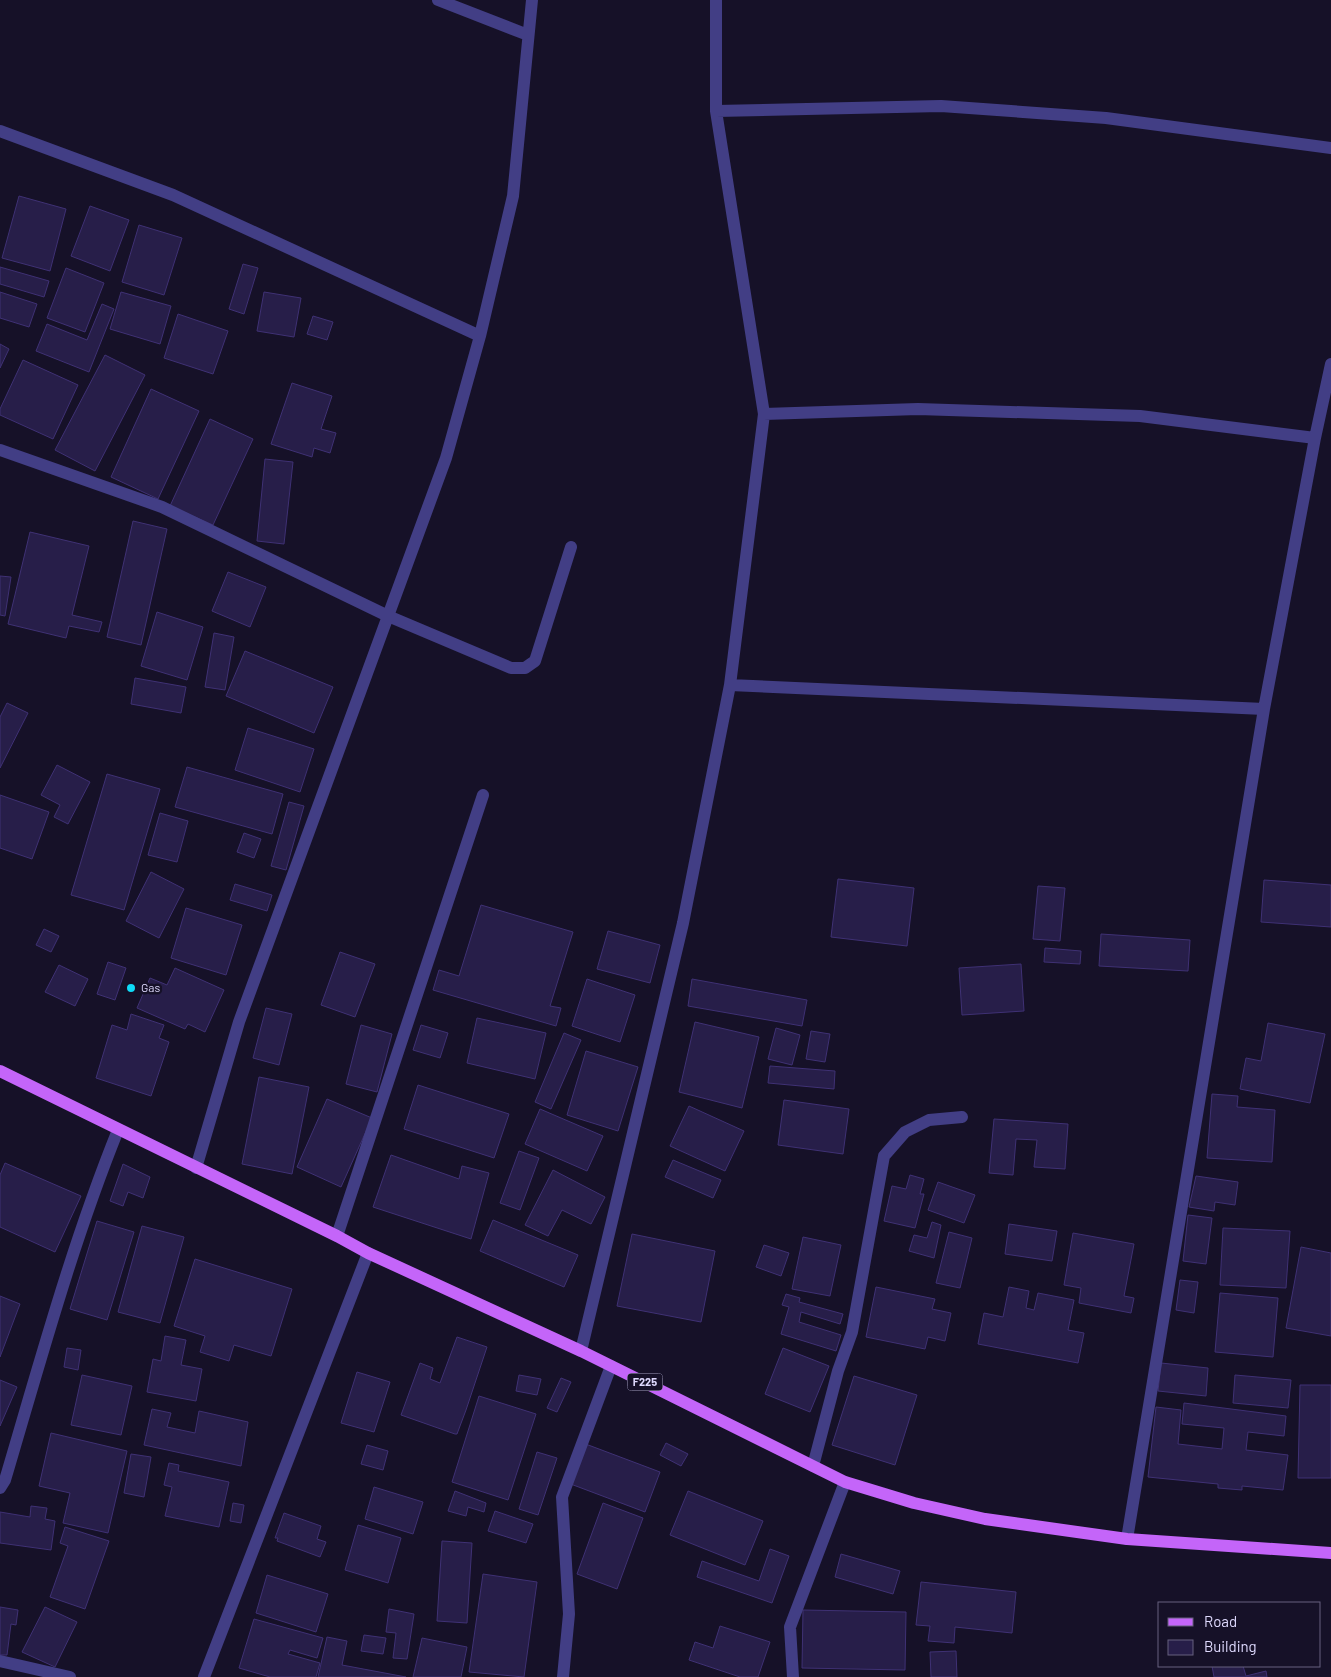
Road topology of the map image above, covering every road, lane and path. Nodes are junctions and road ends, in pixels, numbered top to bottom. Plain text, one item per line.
1 (438, 0) edge
2 (532, 0) edge
3 (716, 0) edge
4 (528, 34) junction
5 (716, 111) junction
6 (0, 130) edge
7 (1331, 148) edge
8 (480, 336) junction
9 (1331, 364) edge
10 (764, 414) junction
11 (1315, 438) junction
12 (0, 450) edge
13 (571, 548) dead end
14 (388, 616) junction
15 (730, 685) junction
16 (1264, 709) junction
17 (483, 795) dead end
18 (0, 1071) edge
19 (962, 1117) dead end
20 (118, 1130) junction
21 (196, 1168) junction
22 (337, 1236) junction
23 (368, 1253) junction
24 (582, 1351) junction
25 (611, 1366) junction
26 (813, 1466) junction
27 (845, 1482) junction
28 (0, 1488) edge
29 (1127, 1539) junction
30 (1331, 1553) edge
31 (0, 1661) edge
32 (70, 1677) edge
33 (204, 1677) edge
34 (563, 1677) edge
35 (793, 1677) edge

1 - 4 street
2 - 4 street
3 - 5 street
4 - 8 street
5 - 7 street
5 - 10 street
6 - 8 street
8 - 14 street
9 - 11 street
10 - 11 street
10 - 15 street
11 - 16 street
12 - 14 street
13 - 14 street
14 - 21 street
15 - 16 street
15 - 24 street
16 - 29 street
17 - 22 street
18 - 20 main road, F225
19 - 26 street
20 - 21 main road, F225
20 - 28 street
21 - 22 main road, F225
22 - 23 main road, F225
23 - 24 main road, F225
23 - 33 street
24 - 25 main road, F225
25 - 26 main road, F225
25 - 34 street
26 - 27 main road, F225
27 - 29 main road, F225
27 - 35 street
29 - 30 main road, F225
31 - 32 street

